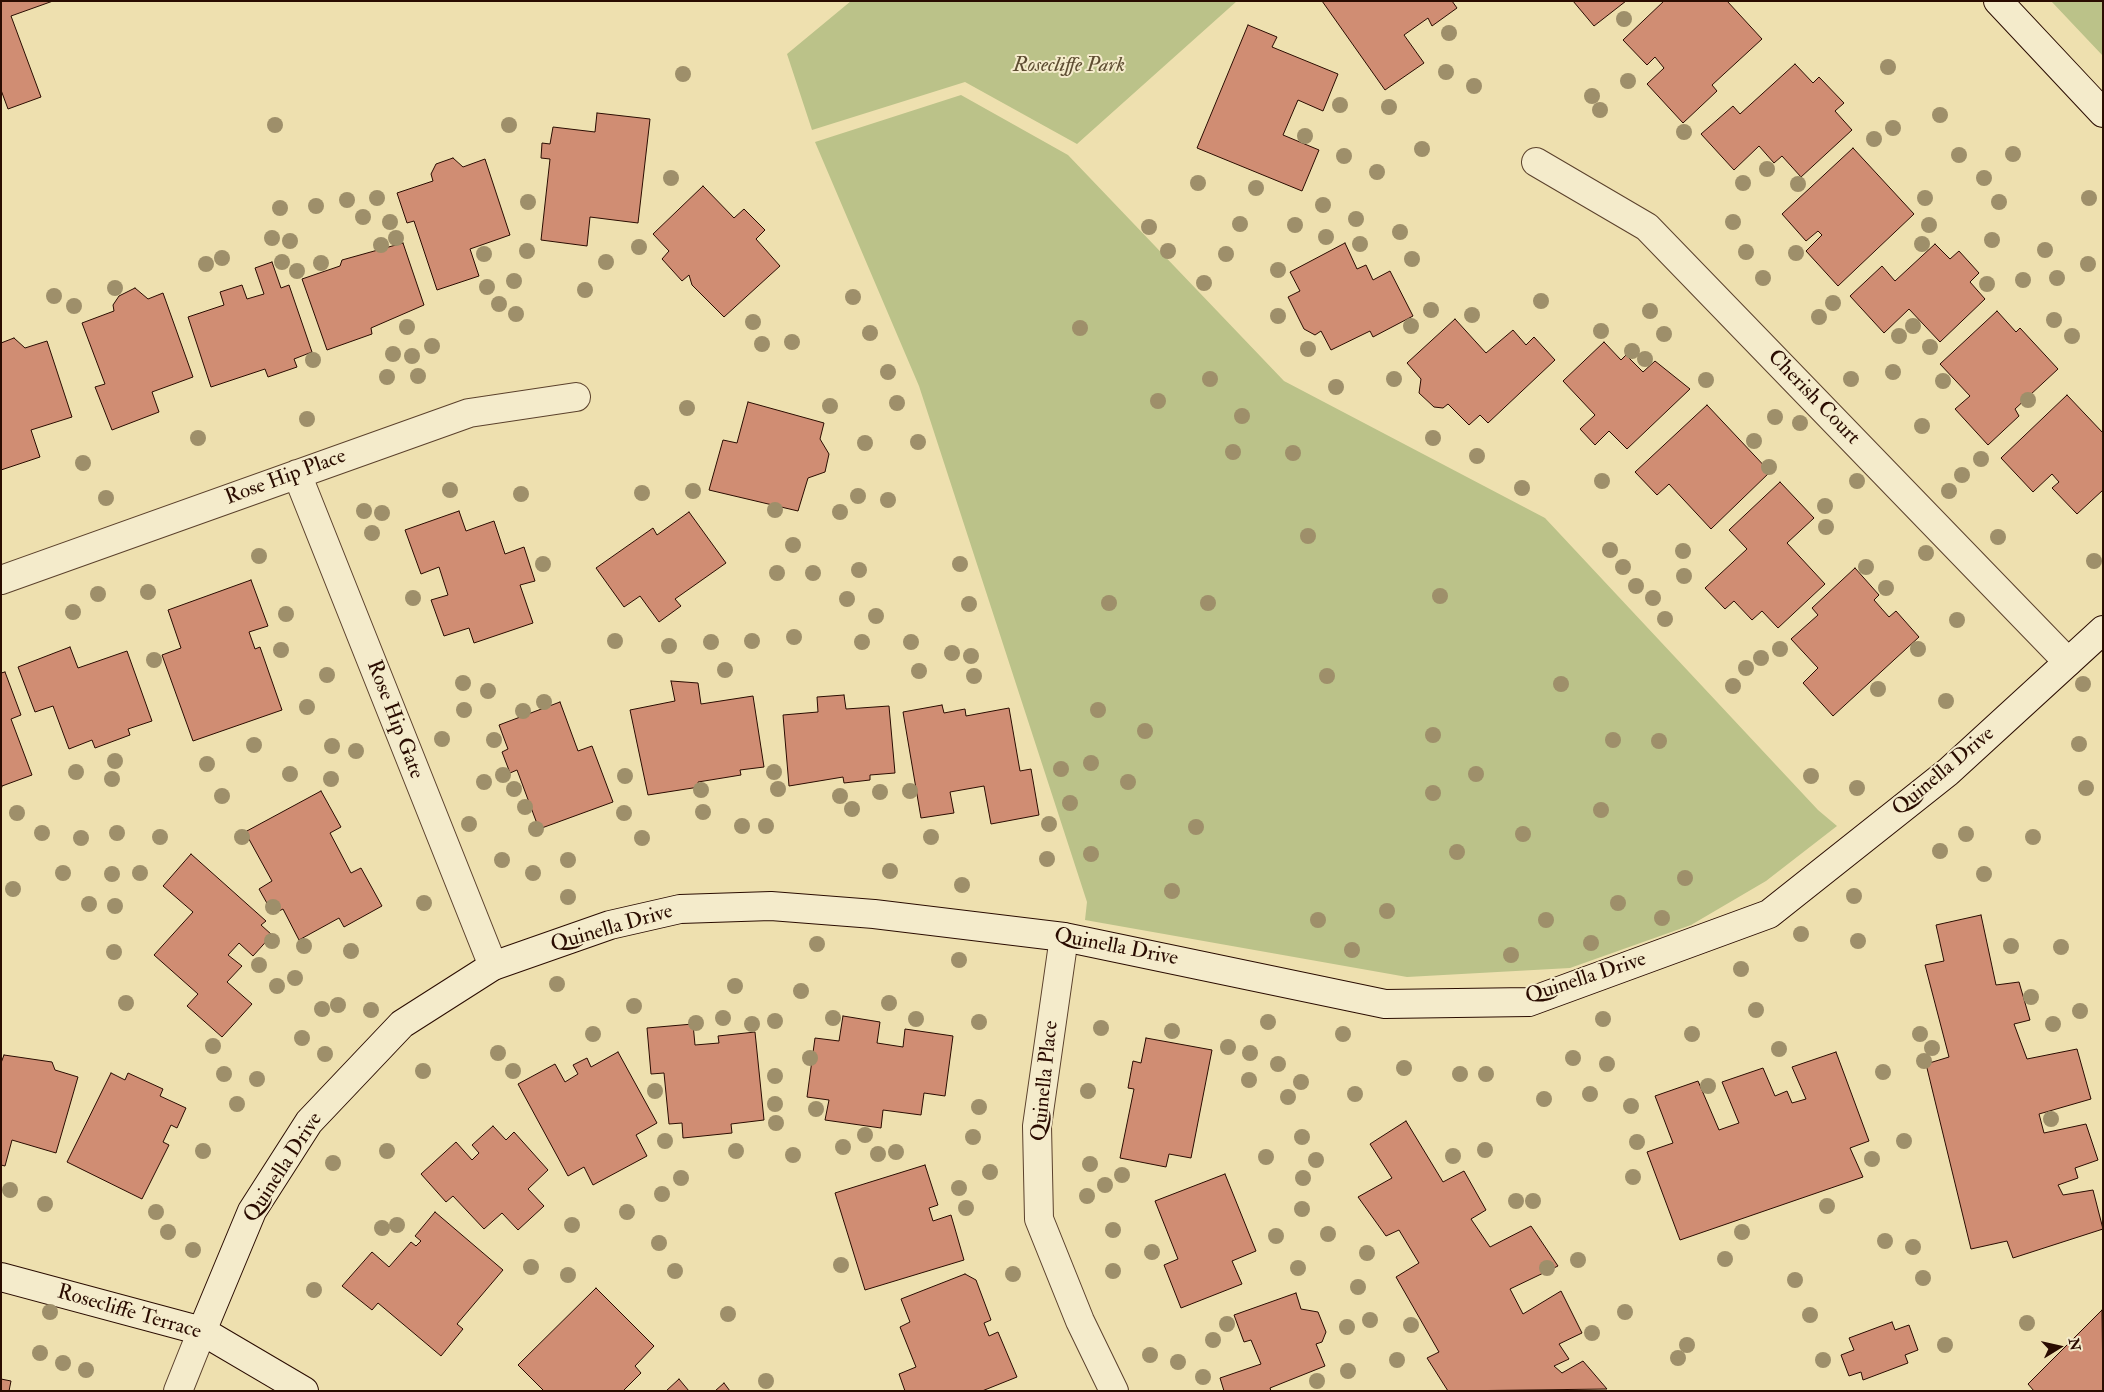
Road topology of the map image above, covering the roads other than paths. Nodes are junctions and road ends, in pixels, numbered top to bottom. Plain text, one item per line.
1 (1998, 1) edge
2 (2103, 113) edge
3 (1536, 162) dead end
4 (576, 397) dead end
5 (297, 474) junction
6 (1, 580) edge
7 (2103, 630) edge
8 (2068, 662) junction
9 (1064, 937) junction
10 (493, 966) junction
11 (1, 1278) edge
12 (202, 1331) junction
13 (178, 1391) edge
14 (304, 1391) edge
15 (1114, 1391) edge

1 - 2 street
3 - 8 street, Cherish Court
4 - 5 street, Rose Hip Place
5 - 6 street, Rose Hip Place
5 - 10 street, Rose Hip Gate
7 - 8 street, Quinella Drive
8 - 9 street, Quinella Drive
9 - 10 street, Quinella Drive
9 - 15 street, Quinella Place
10 - 12 street, Quinella Drive
11 - 12 street, Rosecliffe Terrace
12 - 13 street, Quinella Drive
12 - 14 street, Rosecliffe Terrace

